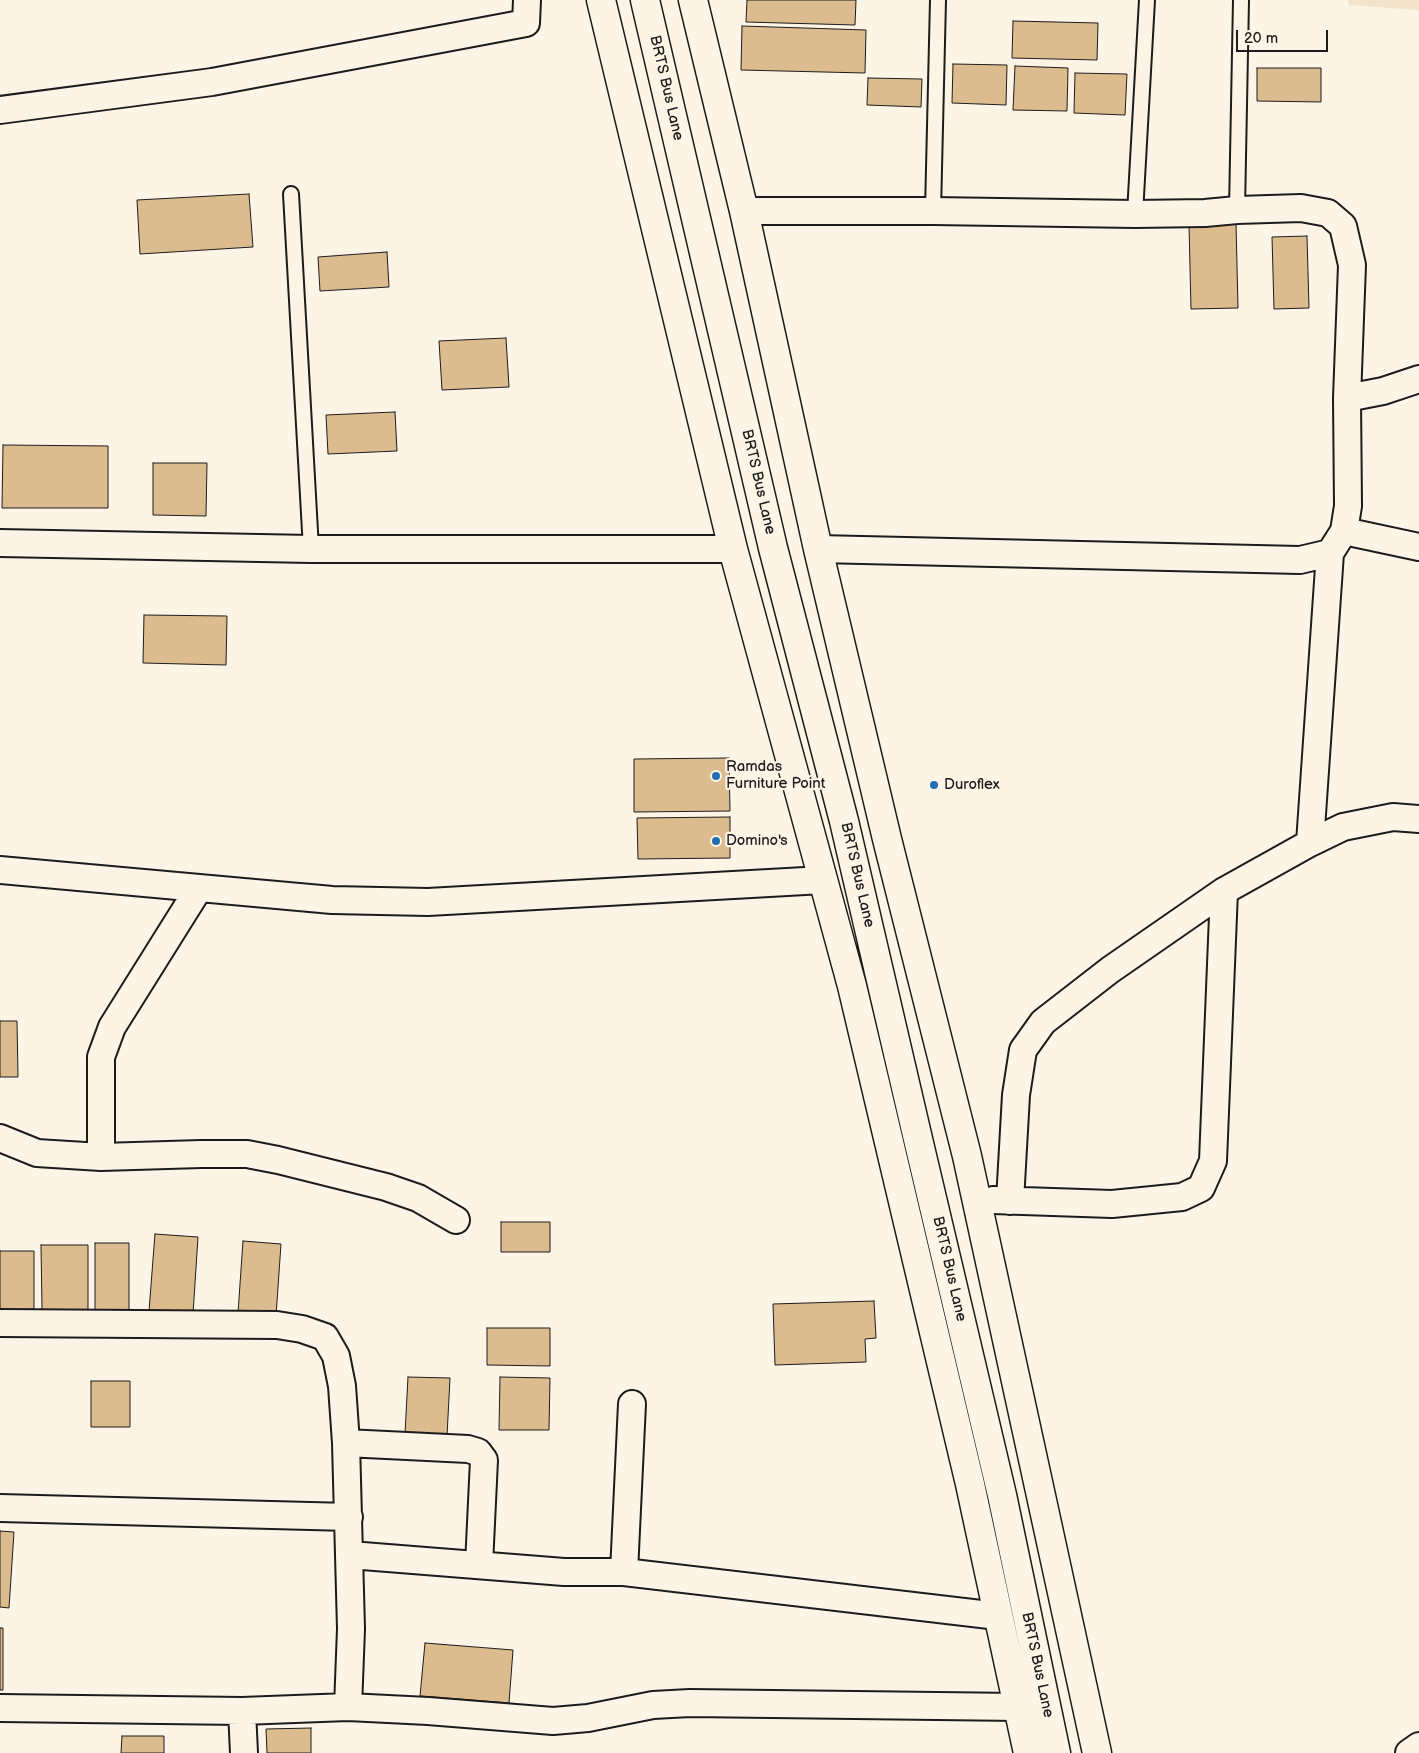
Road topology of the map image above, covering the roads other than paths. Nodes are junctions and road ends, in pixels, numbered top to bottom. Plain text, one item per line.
1 (527, 0) edge
2 (601, 0) edge
3 (645, 0) edge
4 (694, 0) edge
5 (938, 0) edge
6 (1147, 0) edge
7 (1241, 0) edge
8 (0, 110) edge
9 (291, 194) dead end
10 (1237, 210) junction
11 (744, 211) junction
12 (933, 211) junction
13 (1135, 214) junction
14 (1419, 380) edge
15 (1348, 398) junction
16 (1344, 531) junction
17 (0, 543) edge
18 (1419, 547) edge
19 (311, 549) junction
20 (732, 549) junction
21 (818, 549) junction
22 (1330, 553) junction
23 (1419, 819) edge
24 (1310, 843) junction
25 (0, 870) edge
26 (823, 880) junction
27 (199, 888) junction
28 (1224, 891) junction
29 (0, 1138) edge
30 (100, 1157) junction
31 (977, 1200) junction
32 (1010, 1201) junction
33 (456, 1220) dead end
34 (0, 1323) edge
35 (632, 1404) dead end
36 (346, 1443) junction
37 (0, 1508) edge
38 (349, 1517) junction
39 (350, 1554) junction
40 (479, 1565) junction
41 (624, 1572) junction
42 (998, 1616) junction
43 (348, 1707) junction
44 (1018, 1707) junction
45 (0, 1708) edge
46 (242, 1711) junction
47 (1419, 1746) edge
48 (244, 1753) edge
49 (1028, 1753) edge
50 (1056, 1753) edge
51 (1097, 1753) edge
52 (1409, 1753) edge

1 - 8 street
2 - 20 main road
3 - 50 main road, BRTS Bus Lane
4 - 11 main road
5 - 12 lane
6 - 13 lane
7 - 10 lane
9 - 19 lane
10 - 13 street
10 - 15 street
11 - 12 street
11 - 21 main road
12 - 13 street
14 - 15 street
15 - 16 street
16 - 18 street
16 - 22 street
17 - 19 street
19 - 20 street
20 - 26 main road
21 - 22 street
21 - 31 main road
22 - 24 street
23 - 24 street
24 - 28 street
25 - 27 street
26 - 27 street
26 - 42 main road
27 - 30 street
28 - 32 street
28 - 32 street
29 - 30 street
30 - 33 street
31 - 32 street
31 - 51 main road
34 - 36 street
35 - 41 street
36 - 38 street
36 - 40 street
37 - 38 street
38 - 39 street
39 - 40 street
39 - 43 street
40 - 41 street
41 - 42 street
42 - 44 main road
43 - 44 street
43 - 46 street
44 - 49 main road
45 - 46 street
46 - 48 street
47 - 52 street

